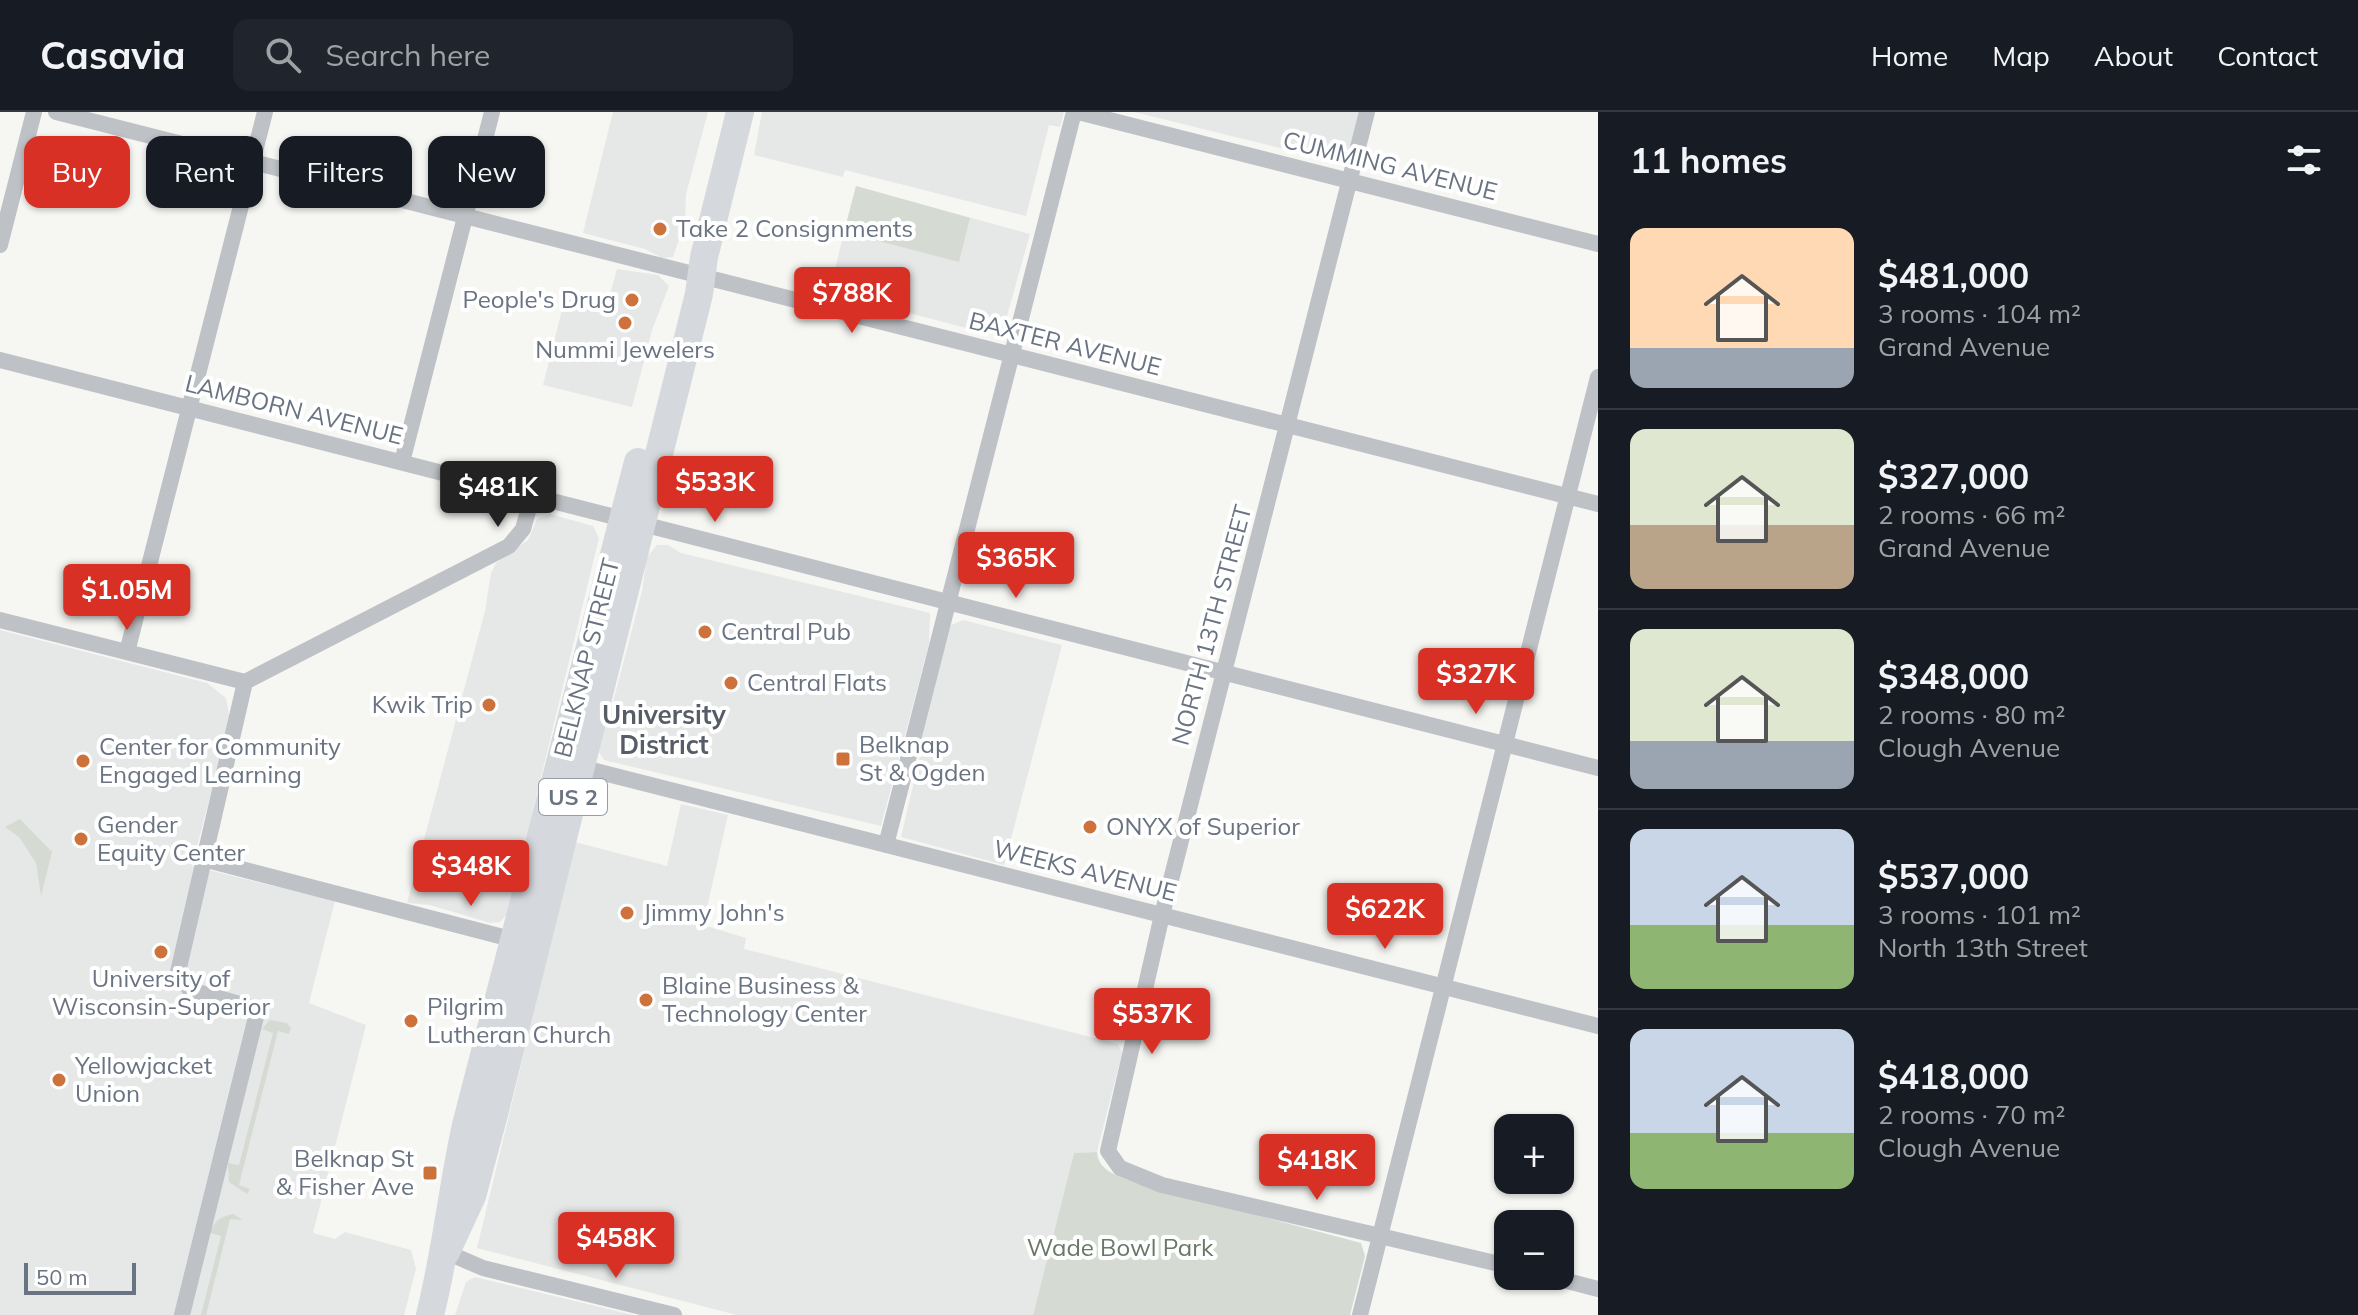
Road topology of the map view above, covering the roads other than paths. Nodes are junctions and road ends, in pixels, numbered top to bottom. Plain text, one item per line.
1 (34, 112) edge
2 (56, 112) edge
3 (265, 112) edge
4 (492, 112) edge
5 (740, 112) edge
6 (1076, 112) edge
7 (1367, 112) edge
8 (152, 136) edge
9 (259, 136) edge
10 (263, 164) edge
11 (1349, 181) junction
12 (241, 208) edge
13 (465, 216) junction
14 (1598, 244) edge
15 (0, 245) edge
16 (699, 269) junction
17 (1012, 355) junction
18 (0, 360) edge
19 (1598, 377) edge
20 (190, 408) junction
21 (1289, 425) junction
22 (402, 462) junction
23 (532, 497) junction
24 (1569, 497) junction
25 (1598, 504) edge
26 (632, 523) junction
27 (949, 604) junction
28 (0, 620) edge
29 (127, 652) junction
30 (1224, 673) junction
31 (245, 682) junction
32 (1505, 744) junction
33 (570, 764) junction
34 (1598, 768) edge
35 (886, 845) junction
36 (203, 859) junction
37 (1162, 915) junction
38 (525, 942) junction
39 (1444, 987) junction
40 (1598, 1026) edge
41 (1379, 1237) junction
42 (446, 1252) junction
43 (1494, 1263) edge
44 (1574, 1283) edge
45 (1598, 1289) edge
46 (182, 1315) edge
47 (430, 1315) edge
48 (674, 1315) edge
49 (1360, 1315) edge

1 - 15 street
2 - 8 street, BAXTER AVENUE
3 - 9 street
4 - 13 street
5 - 16 highway, BELKNAP STREET / US 2
6 - 11 street, CUMMING AVENUE
6 - 17 street
7 - 11 street, NORTH 13TH STREET
10 - 13 street, BAXTER AVENUE
11 - 14 street, CUMMING AVENUE
11 - 21 street, NORTH 13TH STREET
12 - 20 street
13 - 16 street, BAXTER AVENUE
13 - 22 street
16 - 17 street, BAXTER AVENUE
16 - 26 highway, BELKNAP STREET / US 2
17 - 21 street, BAXTER AVENUE
17 - 27 street
18 - 20 street, LAMBORN AVENUE
19 - 24 street
20 - 22 street, LAMBORN AVENUE
20 - 29 street
21 - 24 street, BAXTER AVENUE
21 - 30 street, NORTH 13TH STREET
22 - 23 street, LAMBORN AVENUE
23 - 26 street, LAMBORN AVENUE
23 - 31 street
24 - 25 street, BAXTER AVENUE
24 - 32 street
26 - 27 street, LAMBORN AVENUE
26 - 33 highway, BELKNAP STREET / US 2
27 - 30 street, LAMBORN AVENUE
27 - 35 street
28 - 29 street
29 - 31 street
30 - 32 street, LAMBORN AVENUE
30 - 37 street, NORTH 13TH STREET
31 - 36 street
32 - 34 street, LAMBORN AVENUE
32 - 39 street
33 - 35 street, WEEKS AVENUE
33 - 38 highway, BELKNAP STREET / US 2
35 - 37 street, WEEKS AVENUE
36 - 38 street
36 - 46 street
37 - 39 street, WEEKS AVENUE
37 - 41 street, NORTH 13TH STREET
38 - 42 highway, BELKNAP STREET / US 2
39 - 40 street, WEEKS AVENUE
39 - 41 street
41 - 43 street
41 - 49 street
42 - 47 highway, BELKNAP STREET / US 2
42 - 48 street
44 - 45 street

